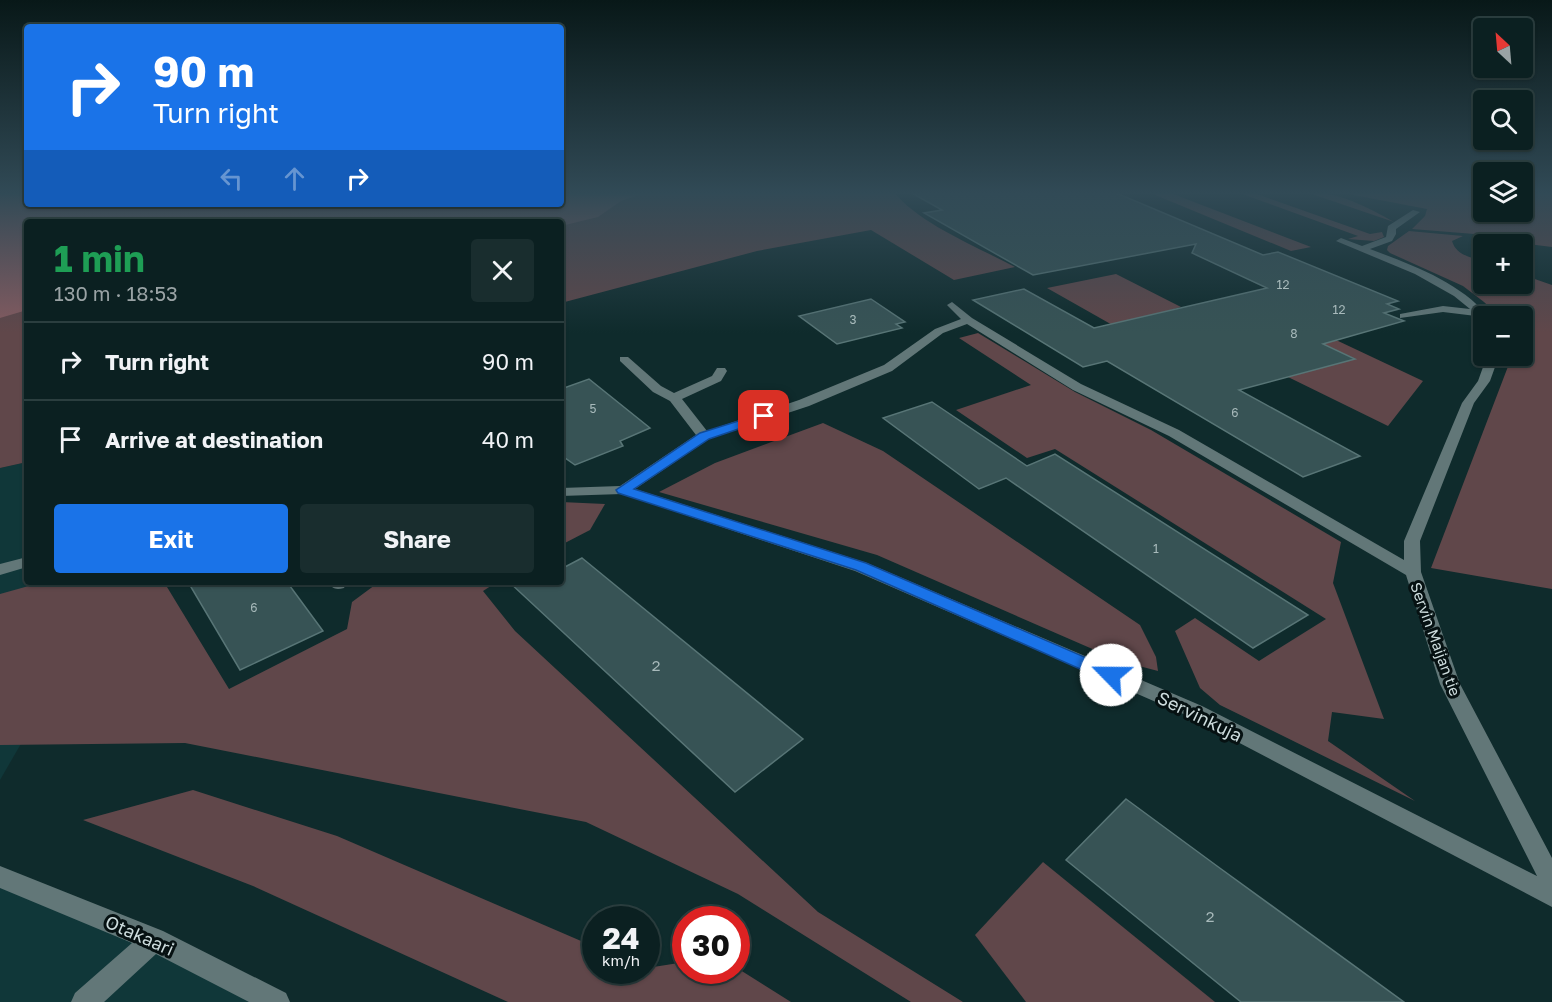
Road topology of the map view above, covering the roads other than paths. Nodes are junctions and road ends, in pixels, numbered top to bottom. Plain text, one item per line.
1 (1389, 239) edge
2 (1341, 241) dead end
3 (1361, 249) junction
4 (952, 305) dead end
5 (1473, 308) edge
6 (1473, 314) edge
7 (1404, 316) dead end
8 (968, 320) junction
9 (624, 359) dead end
10 (1489, 366) edge
11 (721, 371) dead end
12 (674, 398) junction
13 (704, 436) junction
14 (623, 490) junction
15 (564, 492) edge
16 (24, 563) edge
17 (0, 570) edge
18 (1413, 572) junction
19 (0, 877) edge
20 (1552, 881) edge
21 (1552, 896) edge
22 (154, 940) junction
23 (84, 1002) edge
24 (277, 1002) edge

1 - 3 street
2 - 3 street
3 - 5 street
4 - 8 street
6 - 7 street
8 - 13 street
8 - 18 street
9 - 12 street
10 - 18 street, Servin Maijan tie
11 - 12 street
12 - 13 street
13 - 14 street
14 - 15 street, Servinkuja
14 - 21 street, Servinkuja
16 - 17 street
18 - 20 street, Servin Maijan tie
19 - 22 street, Otakaari
22 - 23 street
22 - 24 street, Otakaari

